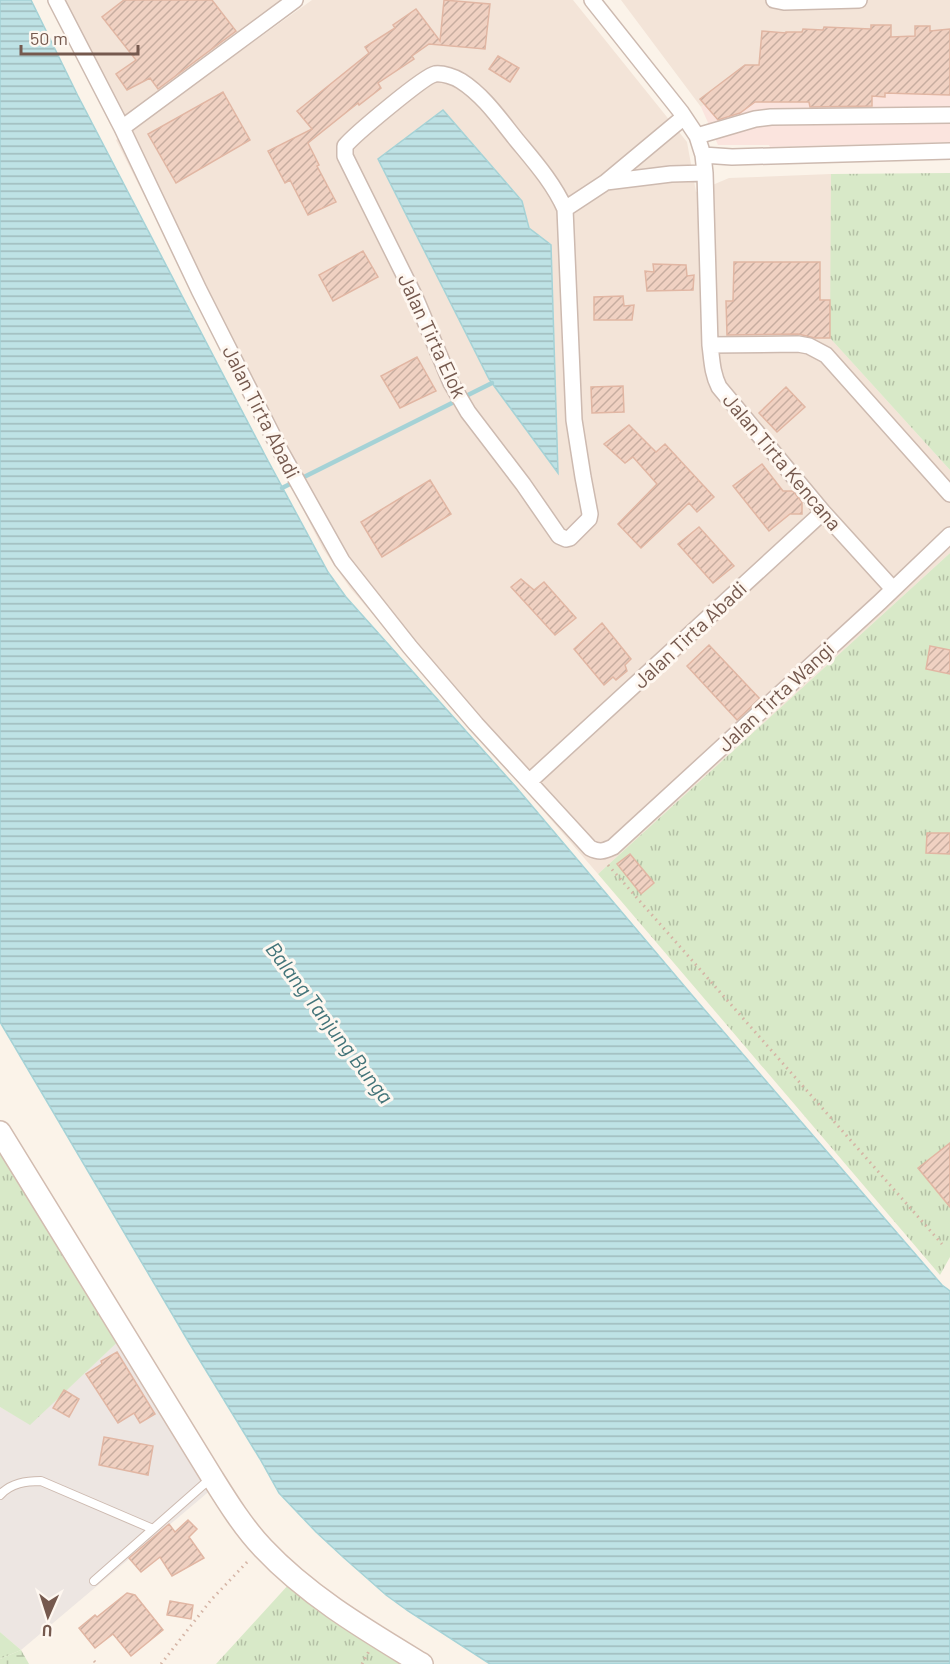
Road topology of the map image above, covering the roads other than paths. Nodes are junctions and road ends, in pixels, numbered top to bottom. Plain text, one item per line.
1 (56, 0) edge
2 (295, 0) edge
3 (592, 0) edge
4 (774, 0) edge
5 (859, 0) edge
6 (950, 115) edge
7 (684, 117) junction
8 (122, 128) junction
9 (697, 136) junction
10 (950, 151) edge
11 (703, 155) junction
12 (705, 173) junction
13 (606, 182) junction
14 (565, 209) junction
15 (710, 345) junction
16 (950, 494) edge
17 (823, 512) junction
18 (950, 535) edge
19 (893, 589) junction
20 (530, 781) junction
21 (597, 852) joint
22 (0, 1132) edge
23 (212, 1477) junction
24 (0, 1495) edge
25 (153, 1529) junction
26 (94, 1581) dead end
27 (422, 1664) edge

1 - 8 street, Jalan Tirta Abadi
2 - 8 street
3 - 7 street, Jalan Tirta Kencana
4 - 5 street
6 - 9 street
7 - 9 street, Jalan Tirta Kencana
7 - 13 street
8 - 20 street, Jalan Tirta Abadi
9 - 11 street, Jalan Tirta Kencana
10 - 11 street
11 - 12 street, Jalan Tirta Kencana
12 - 13 street
12 - 15 street, Jalan Tirta Kencana
13 - 14 street
14 - 14 street, Jalan Tirta Elok
15 - 16 street
15 - 17 street, Jalan Tirta Kencana
17 - 19 street, Jalan Tirta Kencana
17 - 20 street, Jalan Tirta Abadi
18 - 19 street, Jalan Tirta Wangi
19 - 21 street, Jalan Tirta Wangi
20 - 21 street, Jalan Tirta Abadi
22 - 23 street
23 - 25 lane
23 - 27 street
24 - 25 lane
25 - 26 lane

